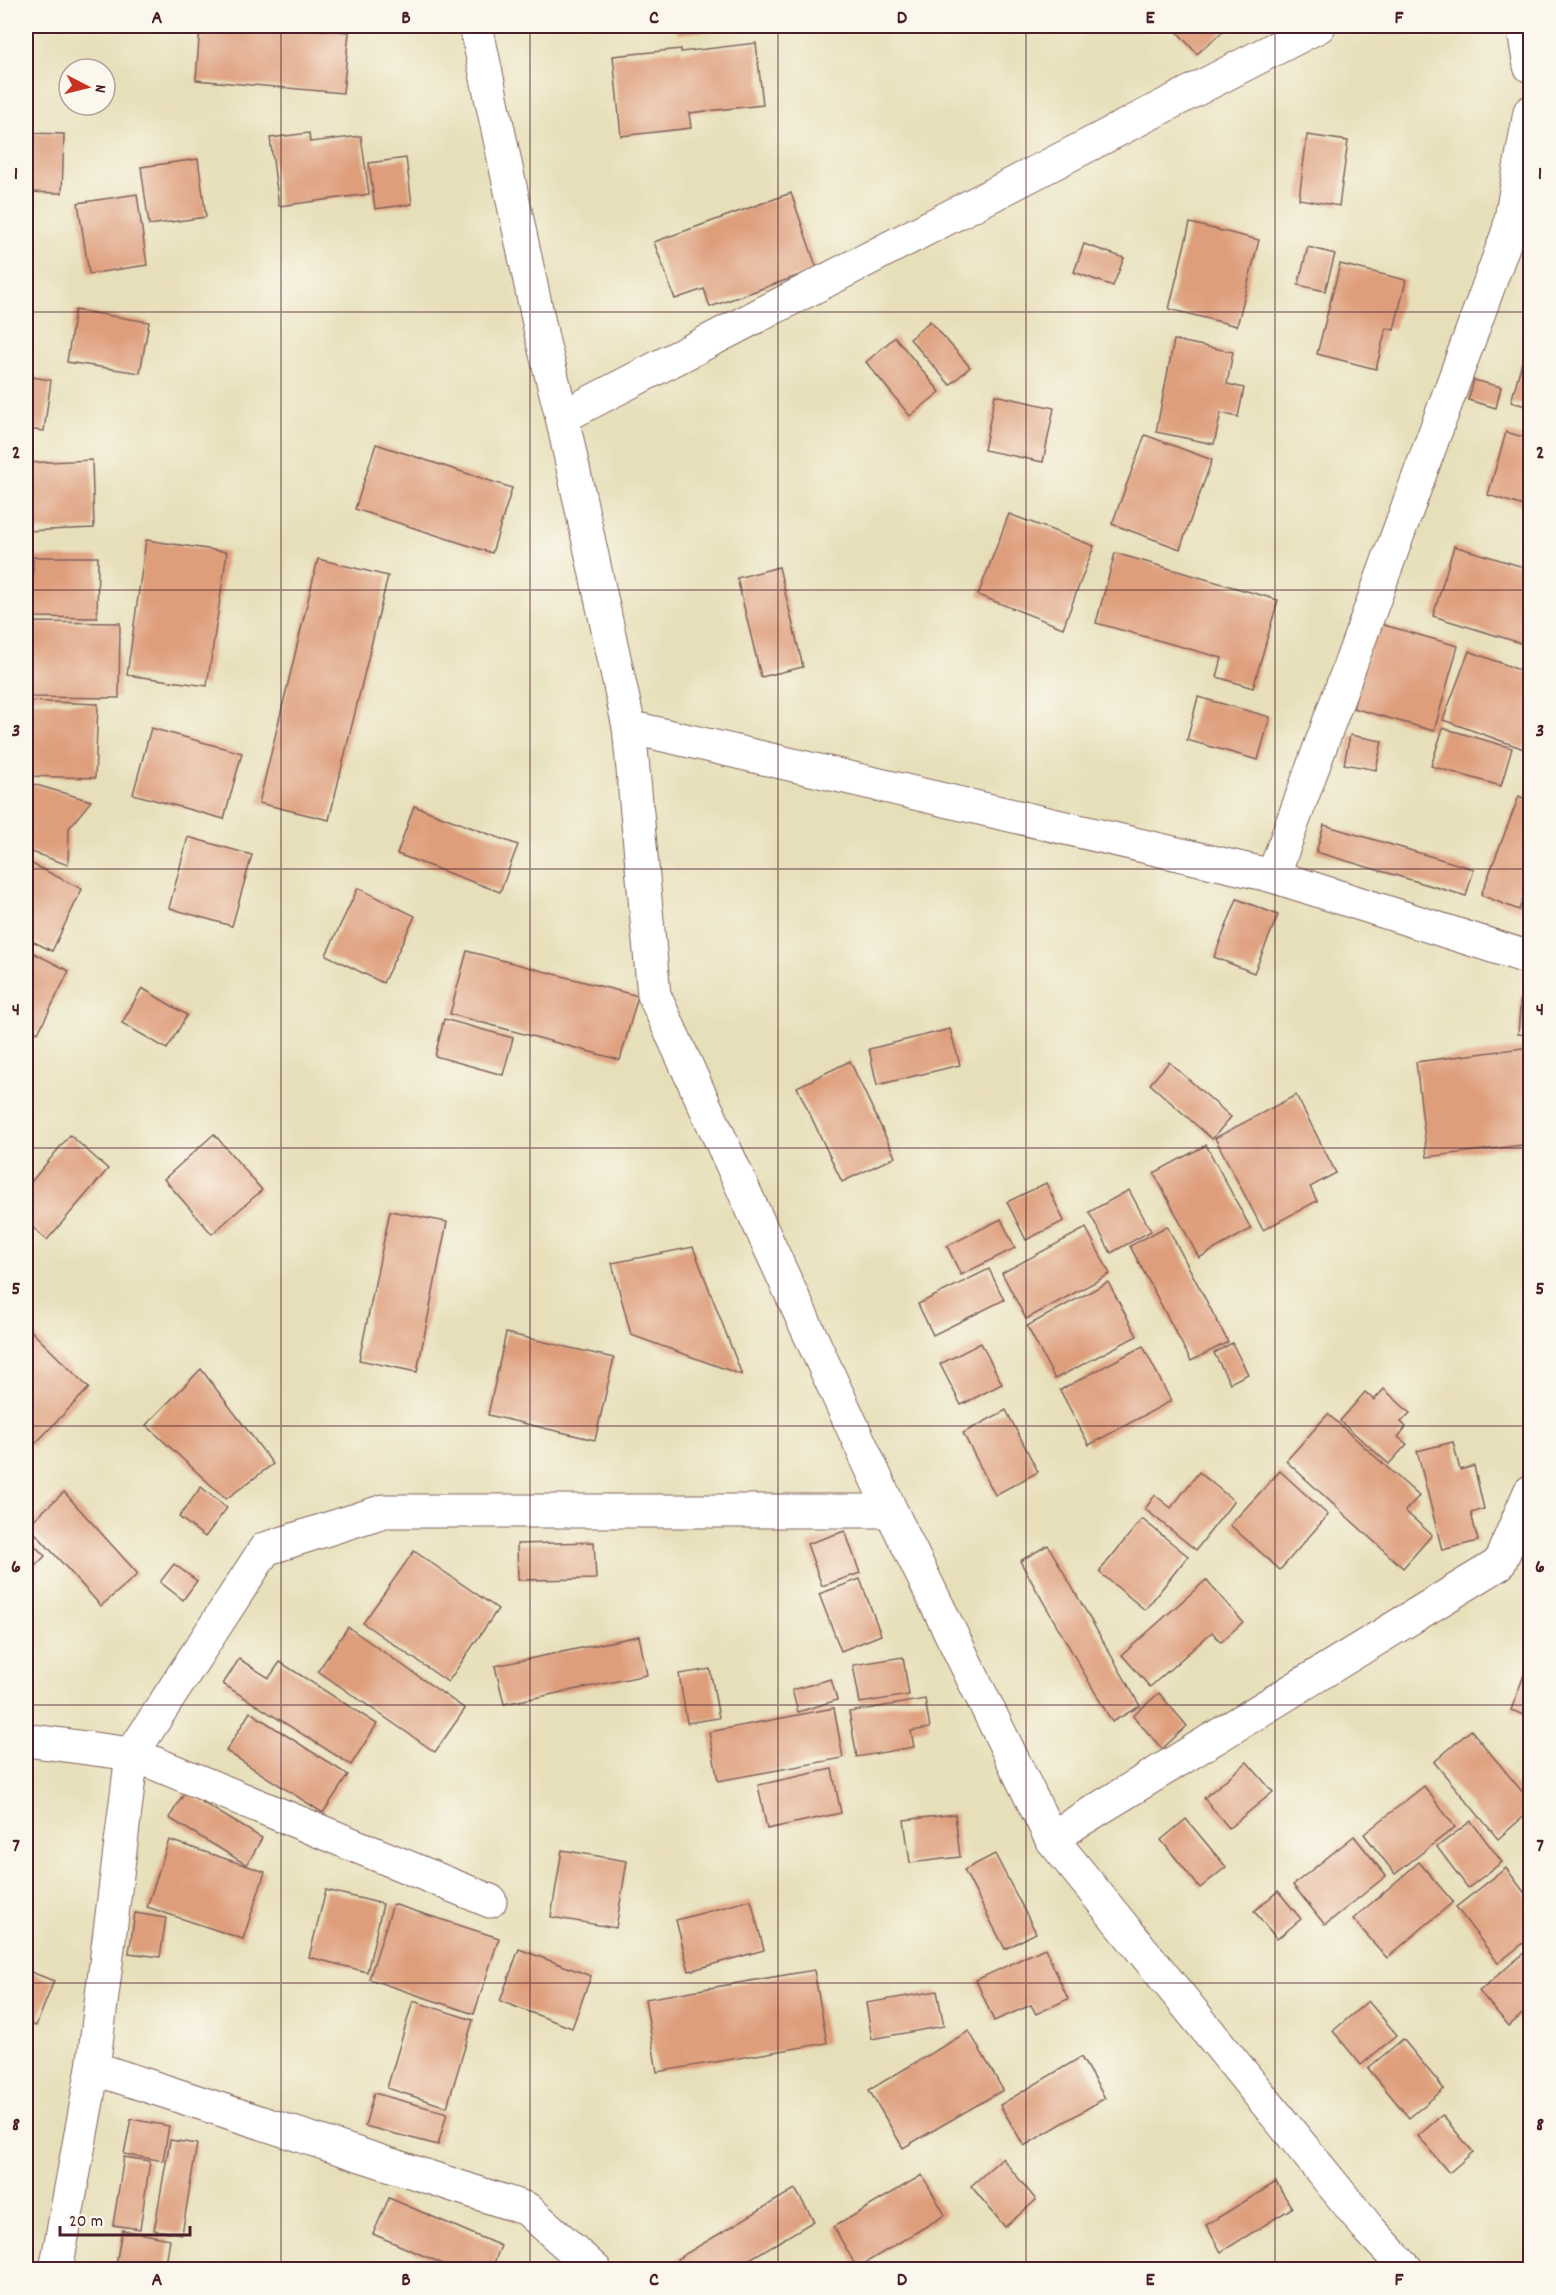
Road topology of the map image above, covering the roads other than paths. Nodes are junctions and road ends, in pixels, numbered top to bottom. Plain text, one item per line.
1 (476, 26) edge
2 (1523, 26) edge
3 (1307, 28) edge
4 (1530, 66) edge
5 (1530, 112) edge
6 (562, 417) junction
7 (629, 727) junction
8 (1273, 876) junction
9 (1530, 958) edge
10 (1530, 1492) edge
11 (891, 1511) junction
12 (26, 1740) edge
13 (132, 1754) junction
14 (1051, 1838) junction
15 (490, 1901) dead end
16 (93, 2068) junction
17 (56, 2270) edge
18 (595, 2270) edge
19 (1407, 2270) edge

1 - 6 street
2 - 4 street
3 - 6 street
5 - 8 street
6 - 7 street
7 - 8 street
7 - 11 street
8 - 9 street
10 - 14 street
11 - 13 street
11 - 14 street
12 - 13 street
13 - 15 street
13 - 16 street
14 - 19 street
16 - 17 street
16 - 18 street

